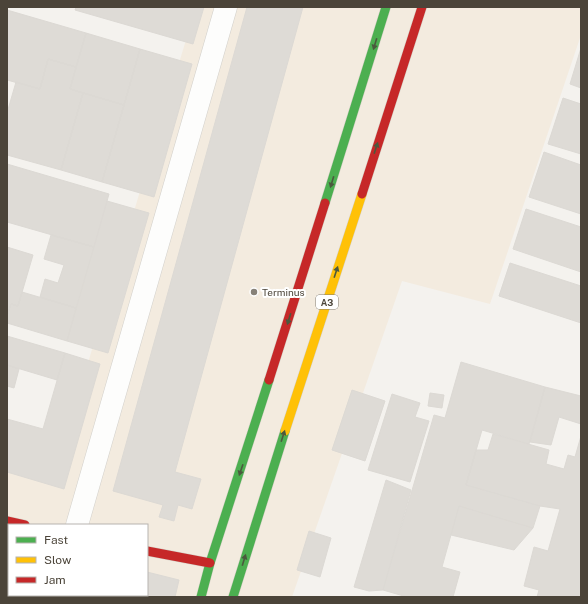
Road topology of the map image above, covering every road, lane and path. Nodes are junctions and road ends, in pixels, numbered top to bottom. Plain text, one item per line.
1 (226, 7) edge
2 (386, 7) edge
3 (422, 7) edge
4 (7, 521) edge
5 (20, 524) edge
6 (76, 524) edge
7 (148, 551) edge
8 (210, 563) junction
9 (201, 597) edge
10 (233, 597) edge

1 - 6 street
2 -> 8 main road
10 -> 3 main road, A3
4 - 5 main road
7 - 8 main road
8 - 9 main road

